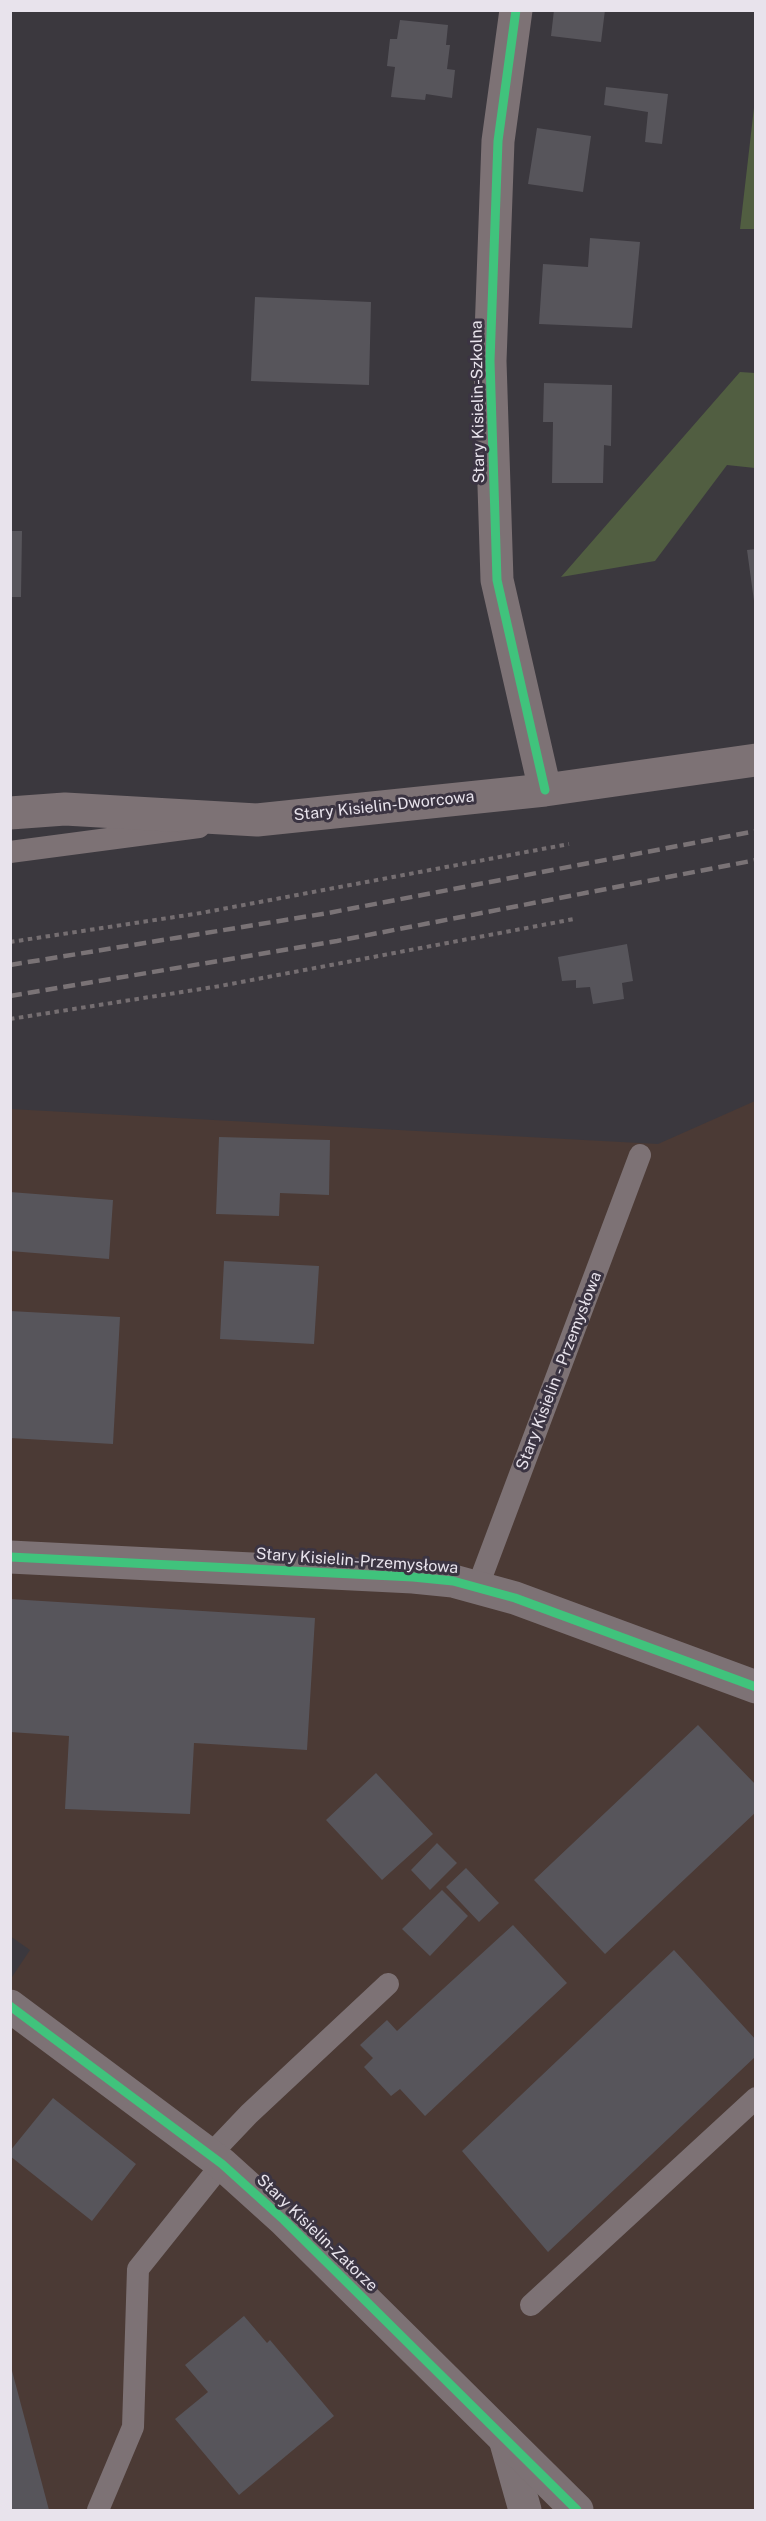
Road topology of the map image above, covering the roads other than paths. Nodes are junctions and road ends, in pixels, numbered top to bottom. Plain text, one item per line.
1 (516, 10) edge
2 (756, 760) edge
3 (544, 790) junction
4 (10, 813) edge
5 (257, 820) junction
6 (10, 852) edge
7 (640, 1155) dead end
8 (10, 1557) edge
9 (478, 1586) junction
10 (756, 1687) edge
11 (388, 1984) dead end
12 (10, 2006) edge
13 (756, 2098) edge
14 (215, 2160) junction
15 (531, 2305) dead end
16 (505, 2439) junction
17 (98, 2511) edge
18 (525, 2511) edge
19 (578, 2511) edge

1 - 3 street, Stary Kisielin-Szkolna
2 - 3 street, Stary Kisielin-Dworcowa
3 - 5 street, Stary Kisielin-Dworcowa
4 - 5 street, Stary Kisielin-Dworcowa
5 - 6 lane
7 - 9 lane, Stary Kisielin - Przemysłowa
8 - 9 street, Stary Kisielin-Przemysłowa
9 - 10 street, Stary Kisielin-Przemysłowa
11 - 14 lane
12 - 14 street, Stary Kisielin-Zatorze
13 - 15 lane
14 - 16 street, Stary Kisielin-Zatorze
14 - 17 lane
16 - 18 street, Stary Kisielin-Zatorze
16 - 19 street, Stary Kisielin-Zatorze

